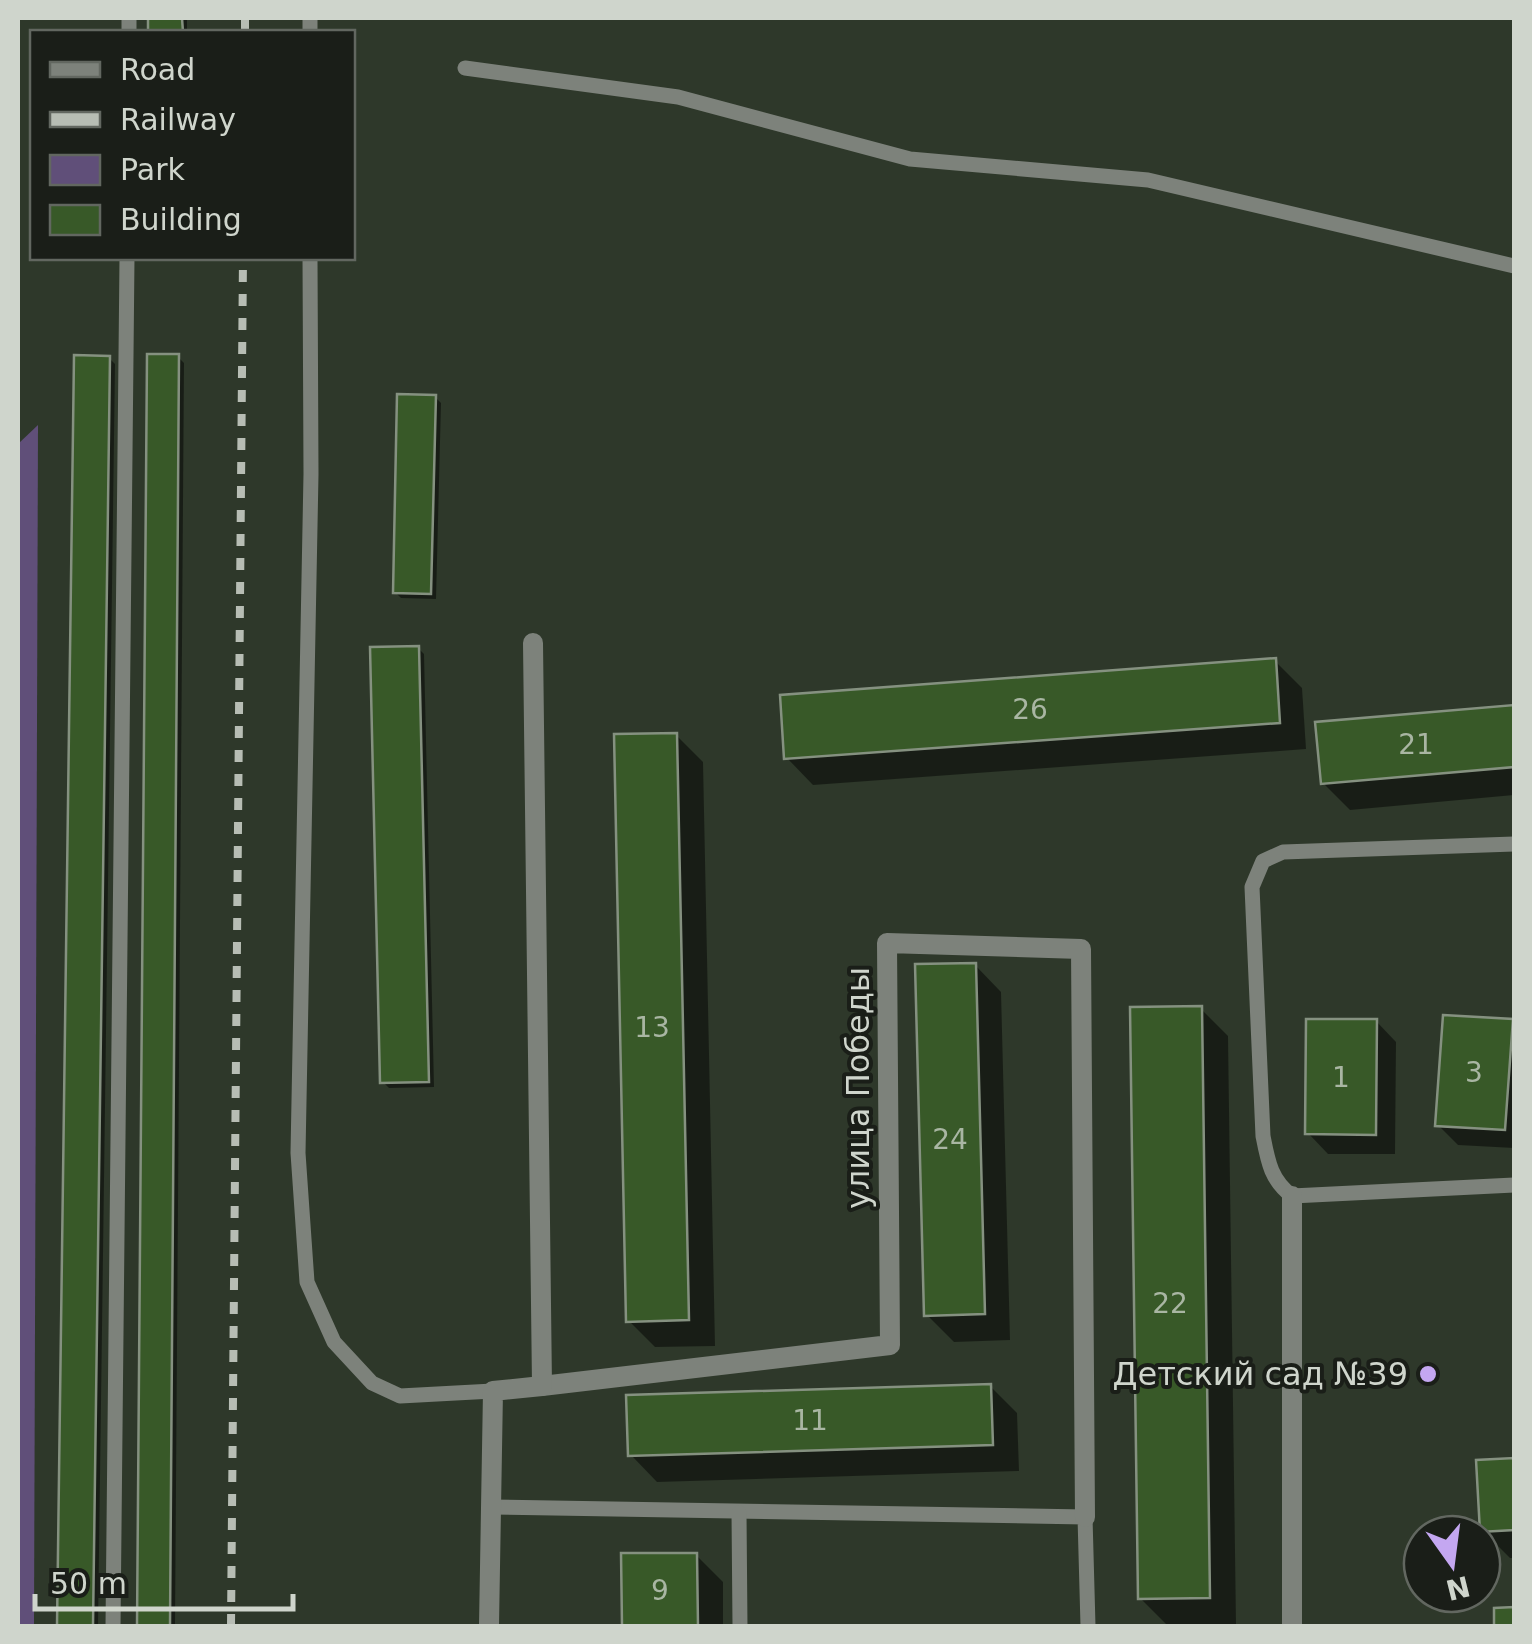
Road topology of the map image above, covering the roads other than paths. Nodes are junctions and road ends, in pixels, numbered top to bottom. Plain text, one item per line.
1 (465, 68) dead end
2 (127, 260) edge
3 (310, 260) edge
4 (1514, 266) edge
5 (533, 642) dead end
6 (1514, 844) edge
7 (1514, 1184) edge
8 (1292, 1196) junction
9 (542, 1386) junction
10 (493, 1391) junction
11 (491, 1507) junction
12 (739, 1513) junction
13 (1085, 1516) junction
14 (113, 1626) edge
15 (490, 1626) edge
16 (740, 1626) edge
17 (1088, 1626) edge
18 (1292, 1626) edge

1 - 4 lane
2 - 14 lane
3 - 10 lane
5 - 9 street
6 - 8 lane
7 - 8 lane
8 - 18 street
9 - 10 street, улица Победы
9 - 13 street, улица Победы
10 - 11 street
11 - 12 lane
11 - 15 street
12 - 13 lane
12 - 16 lane
13 - 17 lane

